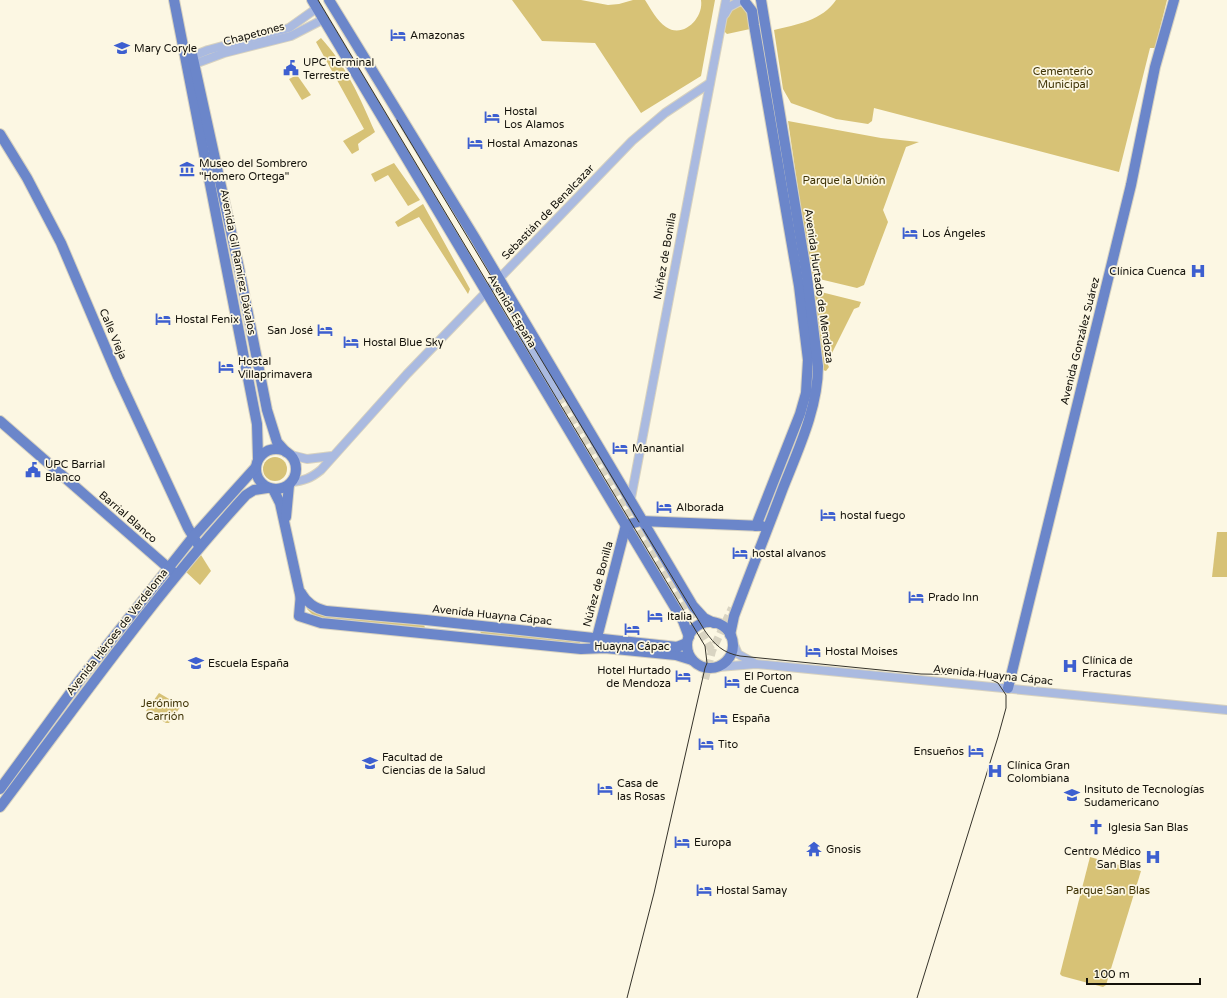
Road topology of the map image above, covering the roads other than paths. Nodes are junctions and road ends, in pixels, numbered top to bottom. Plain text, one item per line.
1 (174, 0) edge
2 (180, 0) edge
3 (329, 0) edge
4 (726, 0) edge
5 (761, 0) edge
6 (1174, 0) edge
7 (743, 1) edge
8 (314, 4) edge
9 (724, 14) junction
10 (324, 19) junction
11 (190, 61) junction
12 (710, 83) junction
13 (0, 134) edge
14 (499, 279) junction
15 (505, 289) junction
16 (487, 292) junction
17 (559, 396) tunnel mouth
18 (0, 421) edge
19 (288, 453) junction
20 (332, 456) junction
21 (257, 463) junction
22 (290, 483) junction
23 (270, 489) junction
24 (630, 502) junction
25 (641, 521) junction
26 (626, 525) junction
27 (756, 526) junction
28 (768, 526) junction
29 (286, 527) junction
30 (632, 536) junction
31 (196, 542) junction
32 (173, 572) junction
33 (301, 592) junction
34 (311, 619) joint
35 (426, 620) junction
36 (714, 623) junction
37 (425, 633) junction
38 (731, 637) junction
39 (688, 640) junction
40 (595, 644) junction
41 (692, 660) junction
42 (756, 664) junction
43 (718, 666) junction
44 (1008, 688) junction
45 (1227, 710) edge
46 (0, 789) edge
47 (0, 807) edge

1 - 11 main road, Avenida Gil Ramírez Dávalos
2 - 11 main road, Avenida Gil Ramírez Dávalos
3 - 14 main road, Avenida España
4 - 9 street, Núñez de Bonilla
5 - 28 main road, Avenida Hurtado de Mendoza
6 - 44 main road, Avenida González Suárez
7 - 9 street
7 - 27 main road, Avenida Hurtado de Mendoza
8 - 10 main road, Avenida España
8 - 11 street, Chapetones
9 - 12 street, Núñez de Bonilla
10 - 11 street, Chapetones
10 - 16 main road, Avenida España
11 - 19 main road, Avenida Gil Ramírez Dávalos
11 - 21 main road, Avenida Gil Ramírez Dávalos
12 - 14 street, Sebastián de Benalcazar
12 - 24 street, Núñez de Bonilla
13 - 31 main road, Calle Vieja
14 - 15 main road, Avenida España
14 - 16 street, Sebastián de Benalcazar
15 - 17 street, Avenida España
15 - 24 main road, Avenida España
16 - 20 street, Sebastián de Benalcazar
16 - 26 main road, Avenida España
18 - 32 main road, Barrial Blanco
19 - 20 street
19 - 21 main road
19 - 22 main road, Avenida Gil Ramírez Dávalos
20 - 22 street, Sebastián de Benalcazar
21 - 23 main road, Avenida Gil Ramírez Dávalos
21 - 31 main road, Avenida Héroes de Verdeloma
22 - 23 main road
22 - 29 main road, Avenida Gil Ramírez Dávalos
23 - 29 main road, Avenida Gil Ramírez Dávalos
23 - 31 main road, Avenida Héroes de Verdeloma
24 - 25 main road, Avenida España
25 - 26 main road
25 - 27 main road
25 - 30 main road
25 - 36 main road, Avenida España
26 - 30 main road, Avenida España
26 - 40 main road, Núñez de Bonilla
27 - 28 main road
28 - 38 main road, Avenida Hurtado de Mendoza
29 - 33 main road, Avenida Gil Ramírez Dávalos
30 - 39 main road, Avenida España
31 - 32 main road, Avenida Héroes de Verdeloma
32 - 46 main road, Avenida Héroes de Verdeloma
32 - 47 main road, Avenida Héroes de Verdeloma
33 - 34 main road, Avenida Gil Ramírez Dávalos
33 - 35 main road, Avenida Huayna Cápac
34 - 37 main road, Avenida Huayna Cápac
35 - 37 main road
35 - 40 main road, Avenida Huayna Cápac
36 - 38 main road
36 - 39 main road
37 - 40 main road, Avenida Huayna Cápac
38 - 42 street
38 - 43 main road
39 - 40 main road, Avenida Huayna Cápac
39 - 41 main road
40 - 41 main road, Avenida Huayna Cápac
41 - 43 main road
42 - 43 street, Avenida Huayna Cápac
42 - 44 street, Avenida Huayna Cápac
44 - 45 street, Avenida Huayna Cápac

